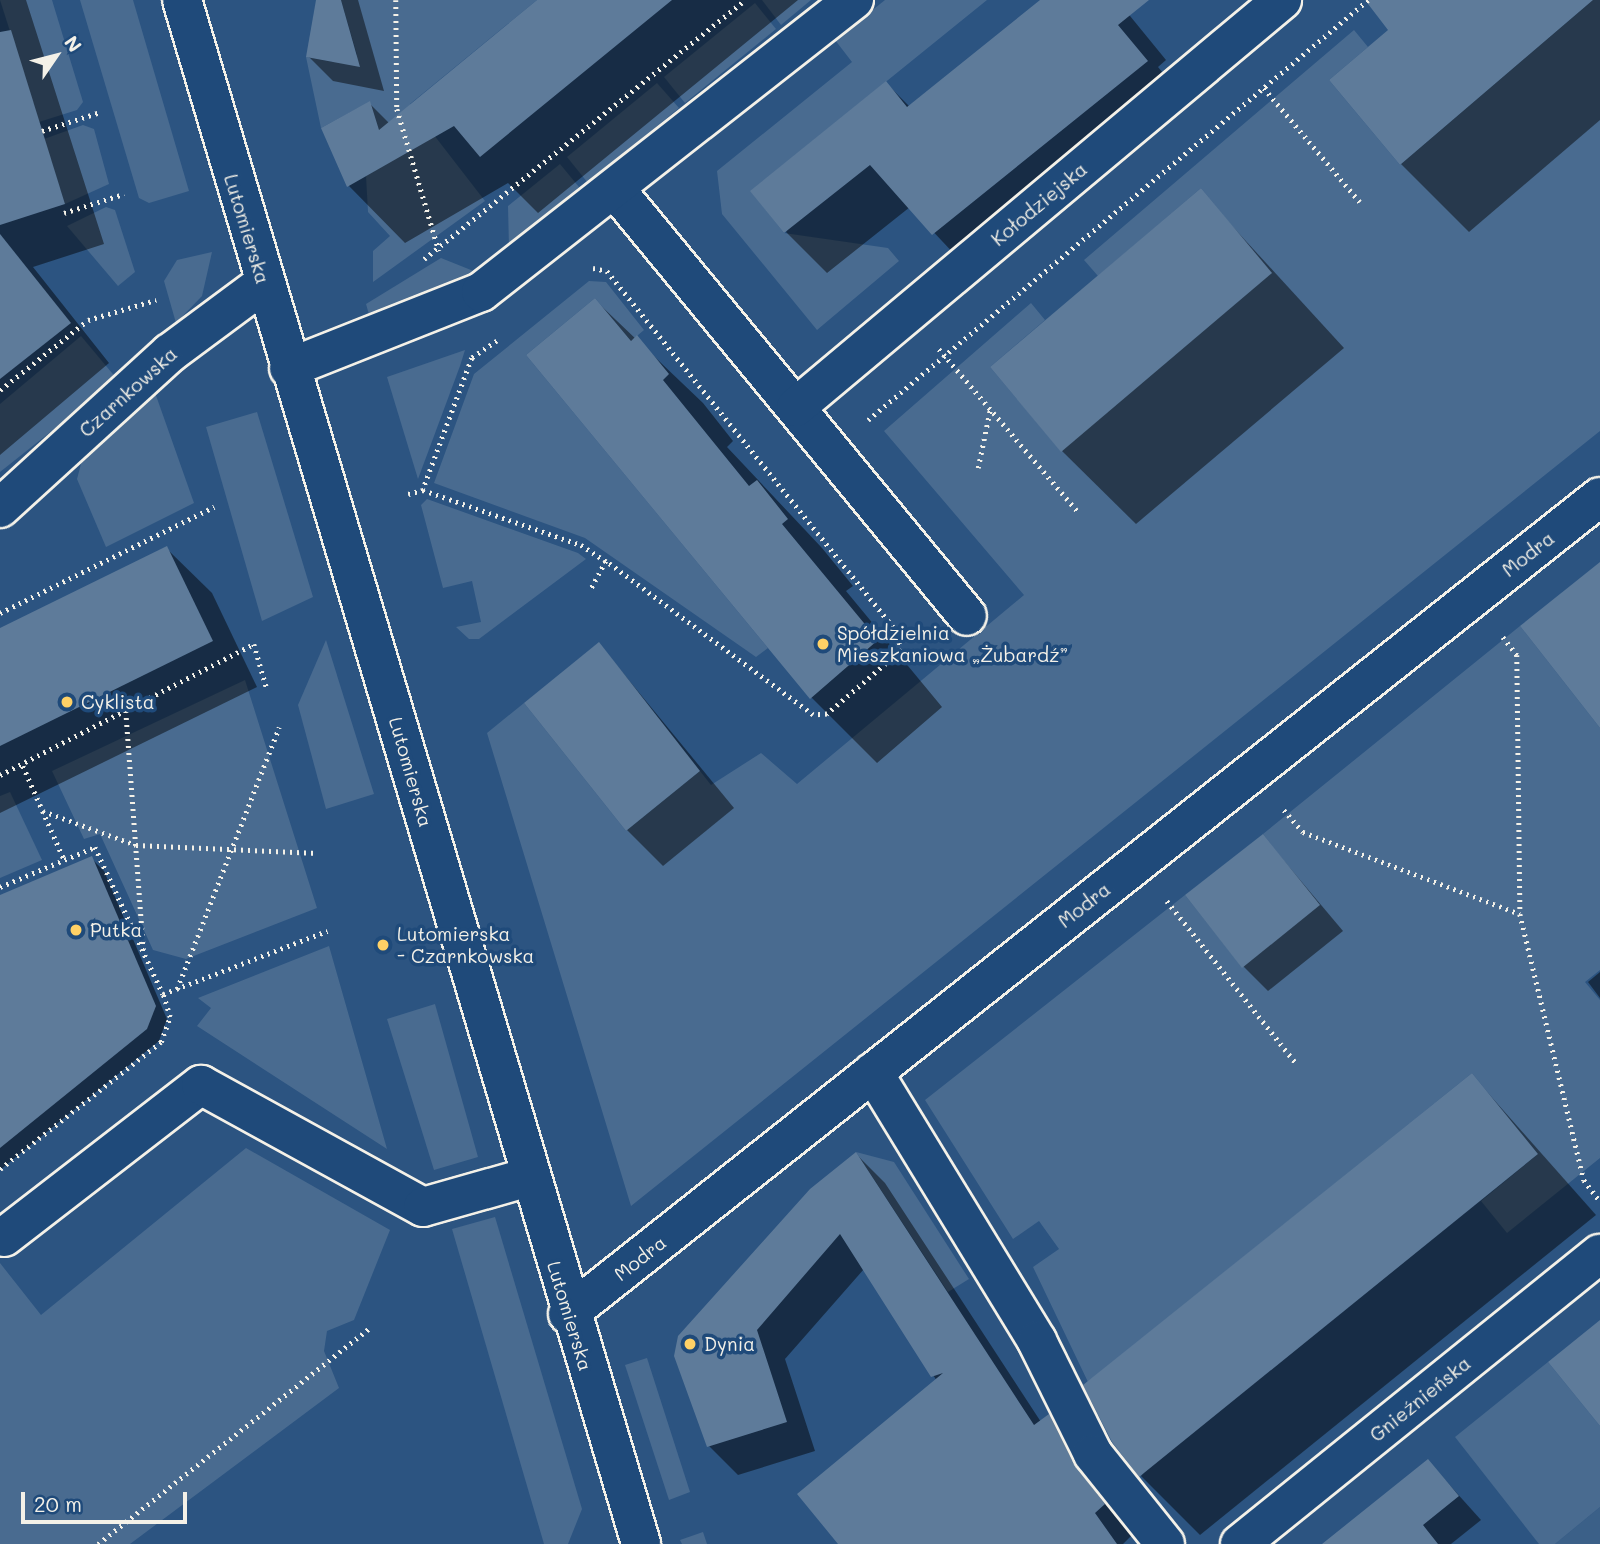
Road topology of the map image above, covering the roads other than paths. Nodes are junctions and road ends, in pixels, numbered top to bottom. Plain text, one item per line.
1 (181, 0) edge
2 (854, 0) edge
3 (1282, 0) edge
4 (615, 189) junction
5 (263, 284) junction
6 (289, 368) junction
7 (796, 407) junction
8 (1600, 497) edge
9 (0, 508) edge
10 (967, 616) dead end
11 (873, 1072) junction
12 (529, 1177) junction
13 (4, 1237) dead end
14 (1600, 1254) edge
15 (568, 1314) junction
16 (641, 1544) edge
17 (1165, 1544) edge
18 (1240, 1544) edge

1 - 5 street, Lutomierska
2 - 4 street
3 - 7 street, Kołodziejska
4 - 6 street
4 - 7 street
5 - 6 street, Lutomierska
5 - 9 street, Czarnkowska
6 - 12 street, Lutomierska
7 - 10 street
8 - 11 street, Modra
11 - 15 street, Modra
11 - 17 street
12 - 13 street
12 - 15 street, Lutomierska
14 - 18 street, Gnieźnieńska
15 - 16 street, Lutomierska

